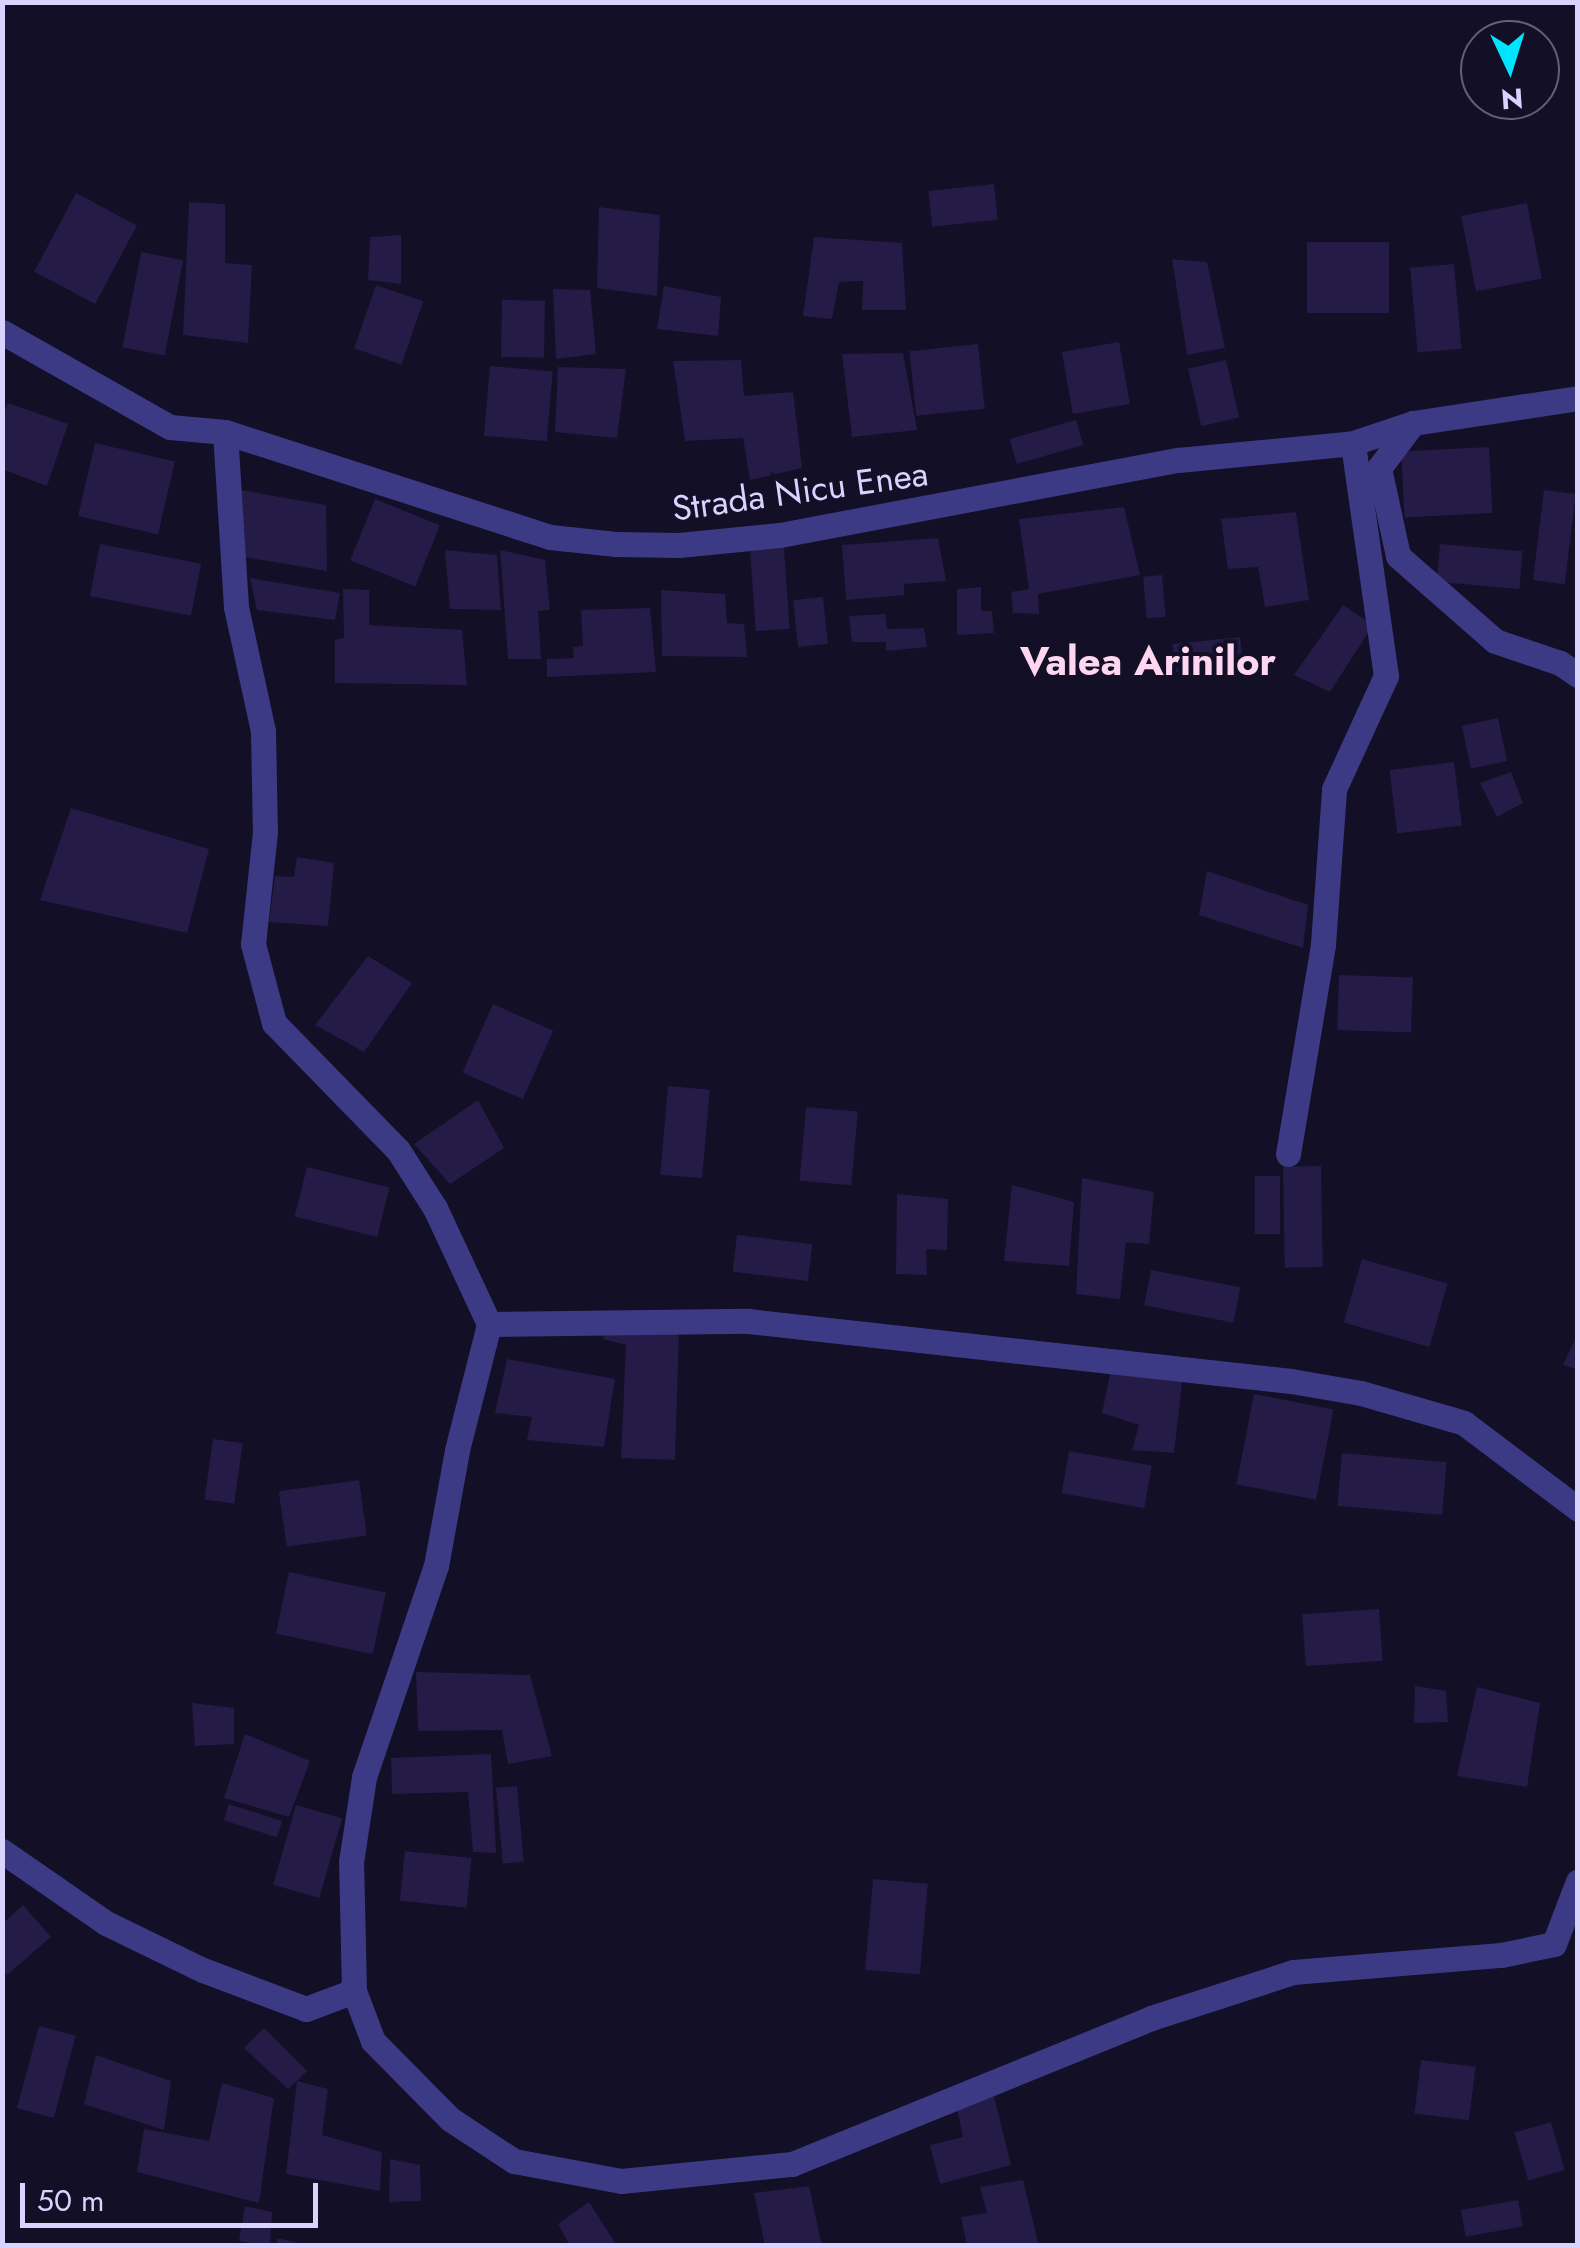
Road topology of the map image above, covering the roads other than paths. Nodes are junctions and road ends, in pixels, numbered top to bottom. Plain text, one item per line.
1 (2, 332) edge
2 (1578, 398) edge
3 (1413, 423) junction
4 (225, 432) junction
5 (1353, 444) junction
6 (1578, 675) edge
7 (1288, 1154) dead end
8 (488, 1324) junction
9 (1578, 1509) edge
10 (2, 1851) edge
11 (1578, 1881) edge
12 (354, 1991) junction

1 - 4 street, Strada Nicu Enea
2 - 3 street, Strada Nicu Enea
3 - 5 street, Strada Nicu Enea
3 - 6 street
4 - 5 street, Strada Nicu Enea
4 - 8 street
5 - 7 street
8 - 9 street
8 - 12 street
10 - 12 street
11 - 12 street

